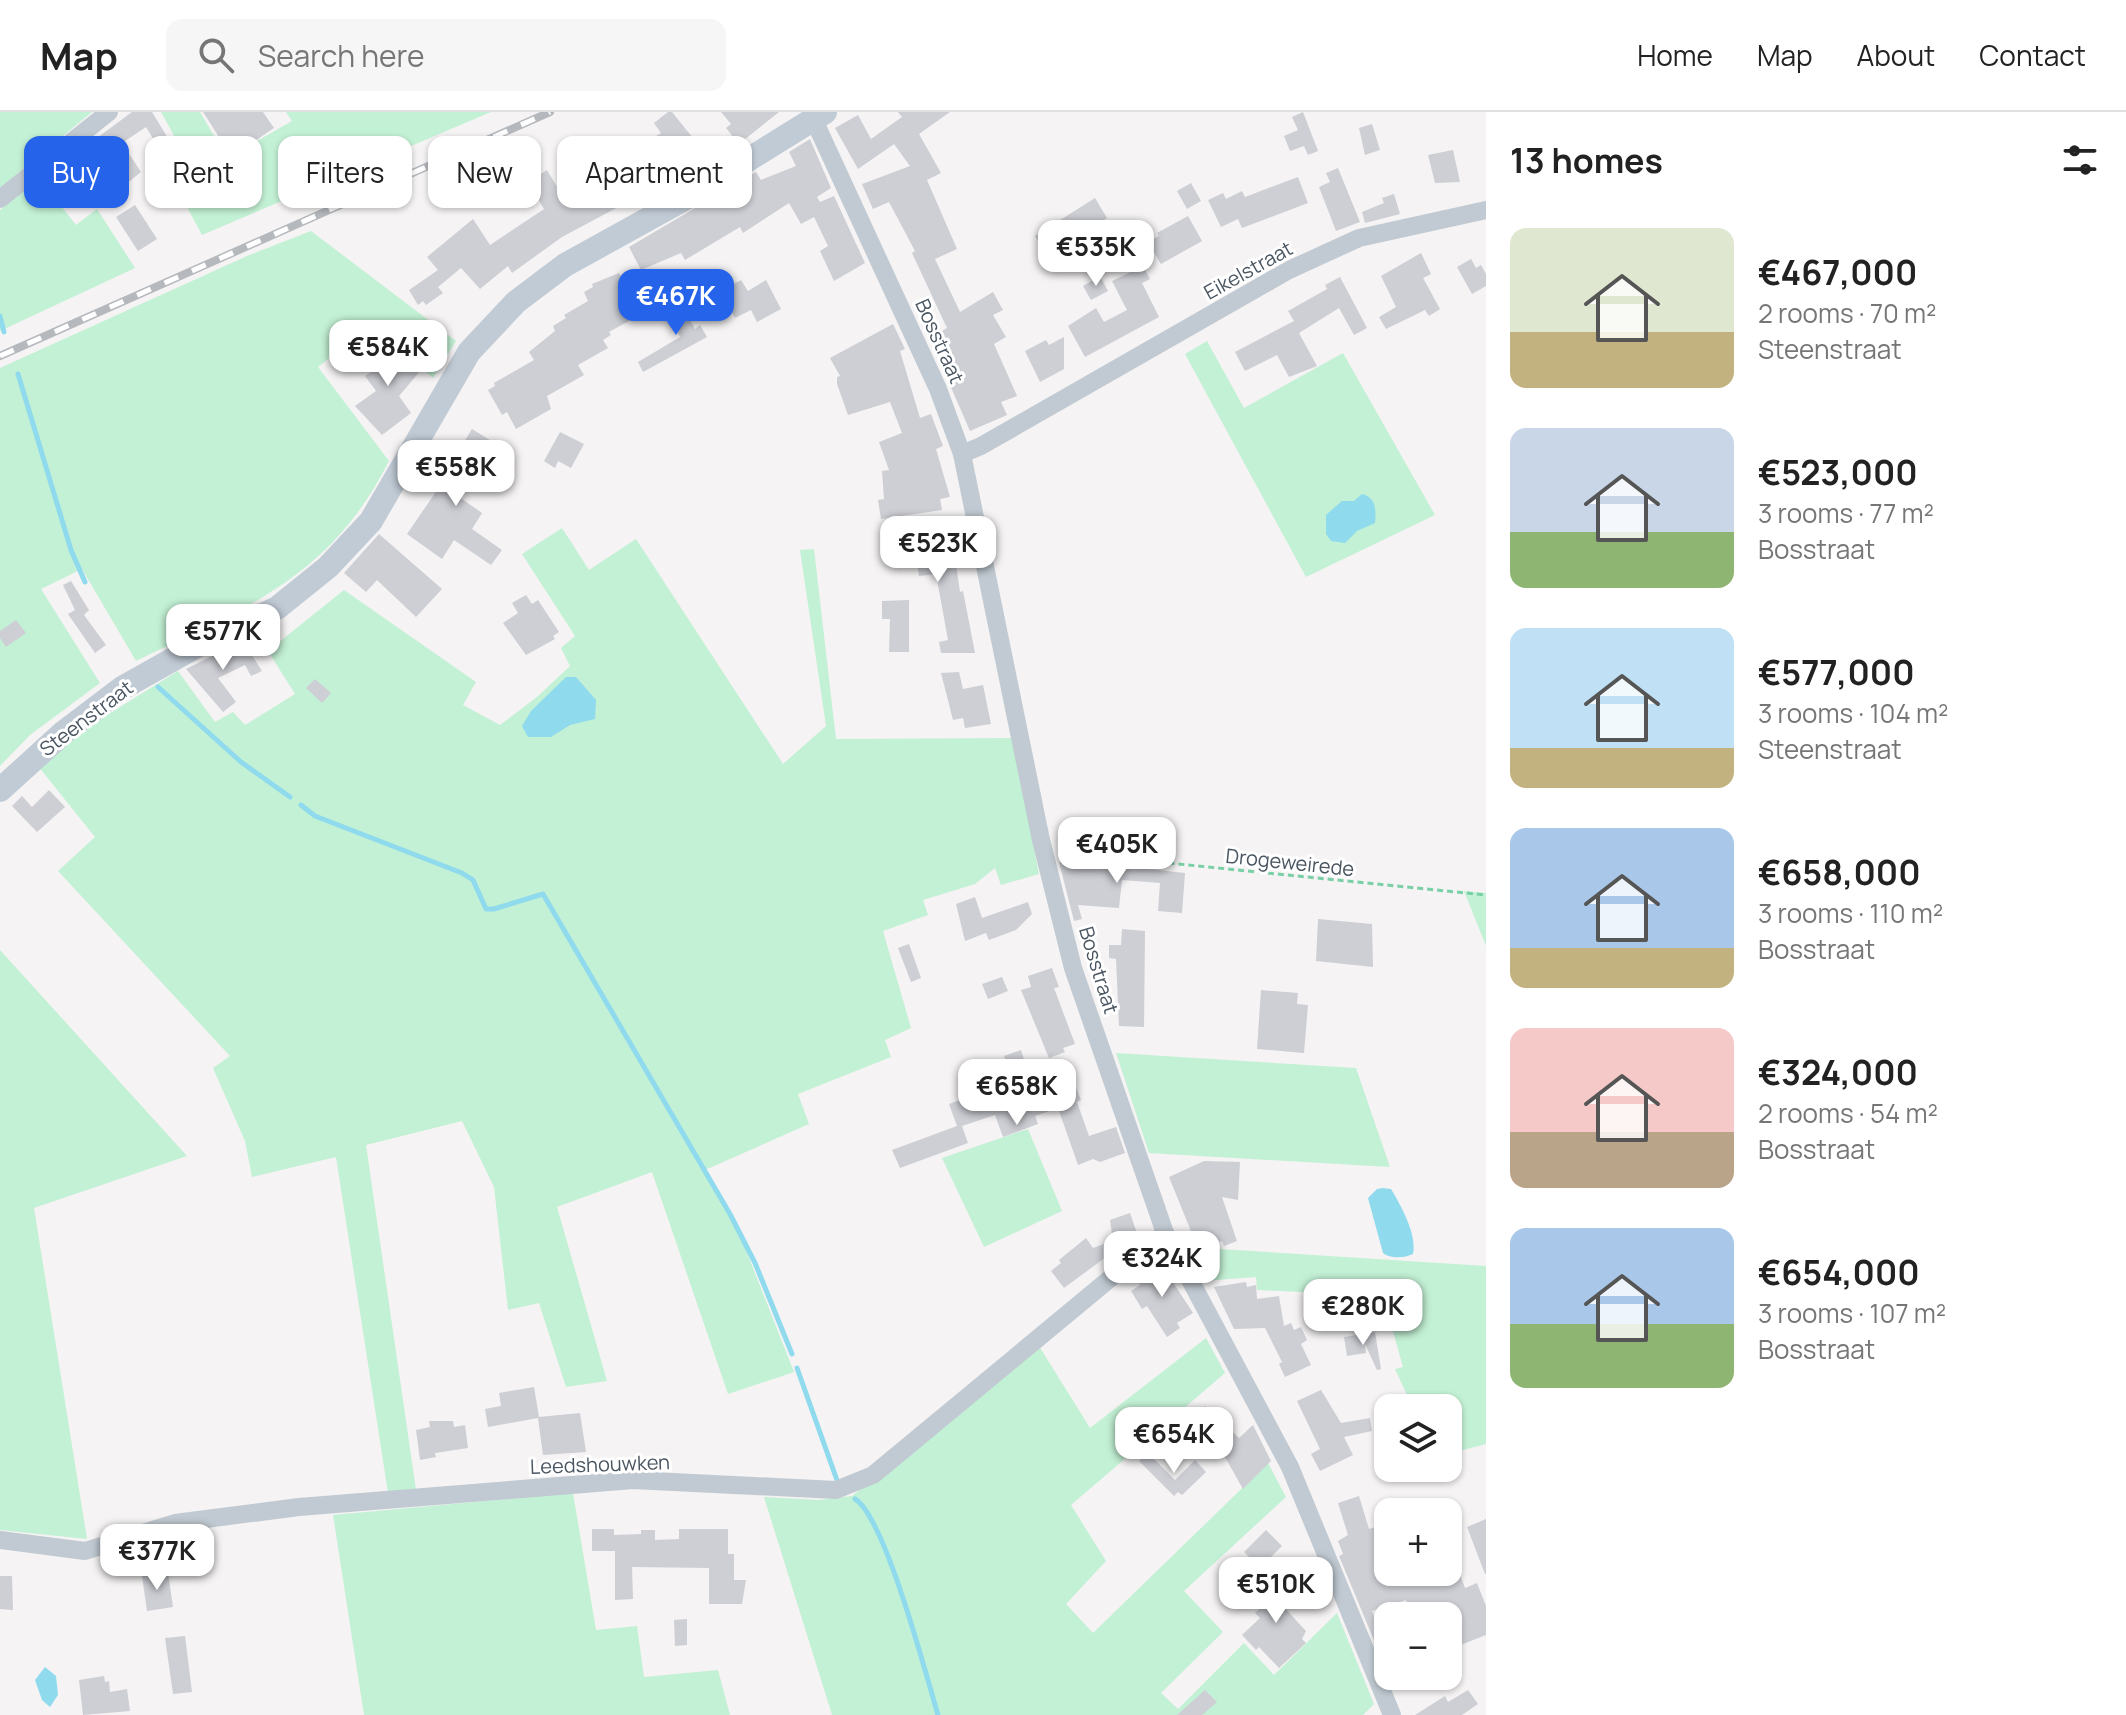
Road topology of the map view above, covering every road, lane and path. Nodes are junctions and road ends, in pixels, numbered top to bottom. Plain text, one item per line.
1 (109, 112) edge
2 (820, 116) edge
3 (0, 199) edge
4 (1486, 210) edge
5 (962, 454) junction
6 (0, 790) edge
7 (1043, 850) junction
8 (1486, 895) edge
9 (1165, 1233) junction
10 (0, 1540) edge
11 (1392, 1715) edge

1 - 3 street
2 - 5 street, Bosstraat
2 - 6 street, Steenstraat
4 - 5 street, Eikelstraat
5 - 7 street, Bosstraat
7 - 8 path, Drogeweirede
7 - 9 street, Bosstraat
9 - 10 street, Leedshouwken
9 - 11 street, Bosstraat

